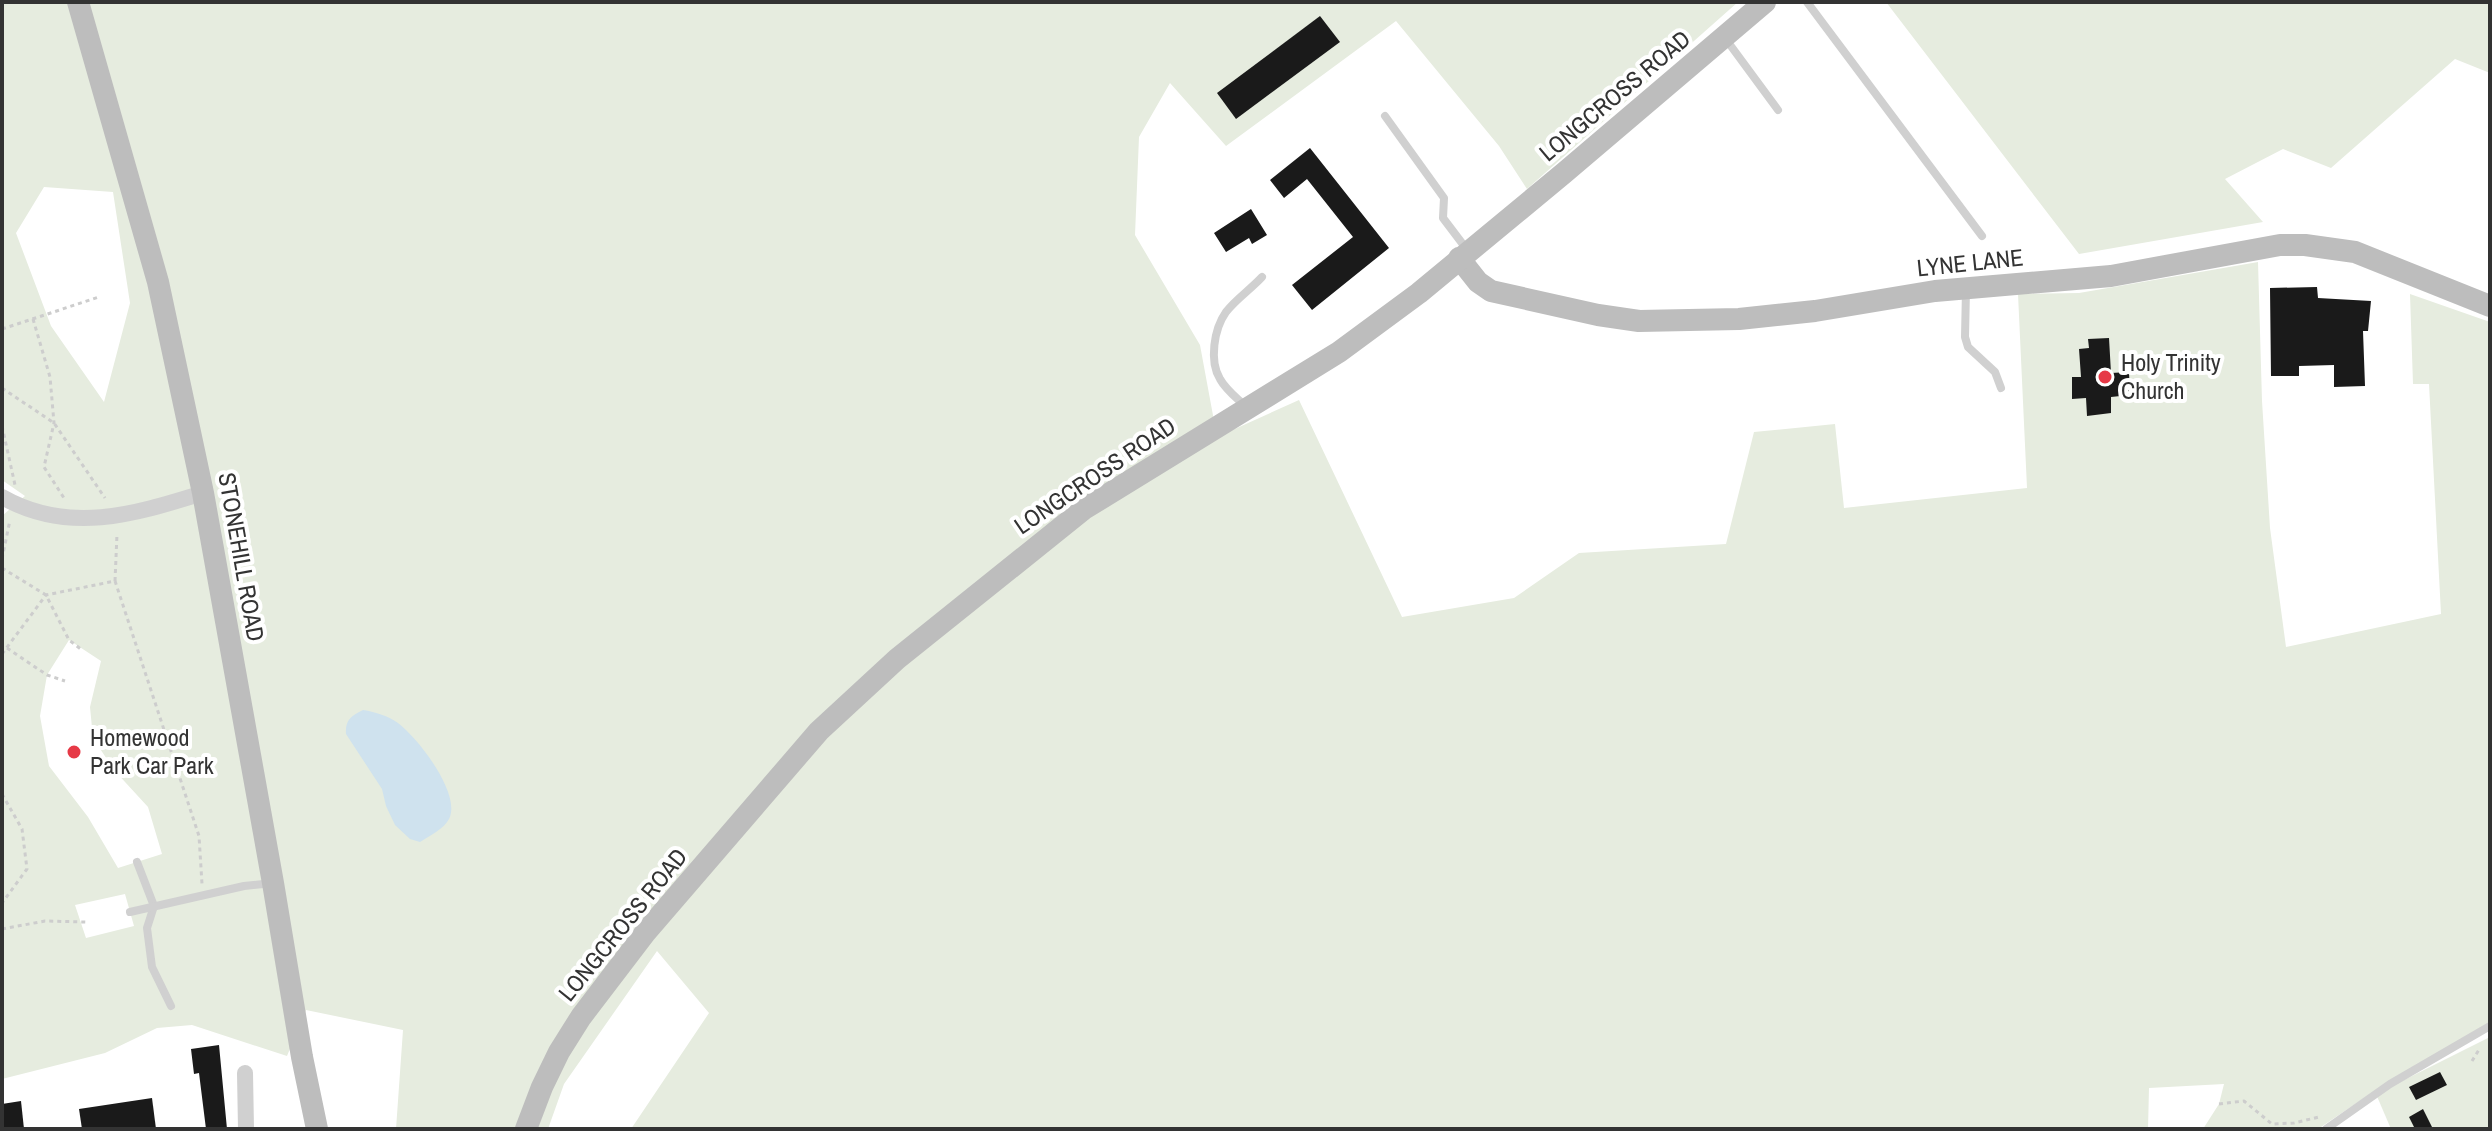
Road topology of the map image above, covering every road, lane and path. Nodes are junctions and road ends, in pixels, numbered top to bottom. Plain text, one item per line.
1 (78, 2) edge
2 (1765, 2) edge
3 (1807, 2) edge
4 (1724, 37) junction
5 (1778, 110) dead end
6 (1385, 116) dead end
7 (1982, 236) dead end
8 (1464, 255) junction
9 (1262, 277) dead end
10 (1966, 288) junction
11 (99, 297) dead end
12 (2490, 306) edge
13 (33, 319) junction
14 (2, 329) edge
15 (2, 388) edge
16 (2001, 388) dead end
17 (1247, 407) junction
18 (54, 423) junction
19 (203, 493) junction
20 (2, 497) edge
21 (68, 505) dead end
22 (117, 517) junction
23 (2, 568) edge
24 (115, 581) junction
25 (46, 595) junction
26 (7, 648) junction
27 (82, 650) dead end
28 (2, 654) edge
29 (65, 681) dead end
30 (2, 794) edge
31 (137, 862) dead end
32 (273, 883) junction
33 (203, 895) junction
34 (2, 903) edge
35 (154, 906) junction
36 (130, 912) dead end
37 (86, 922) dead end
38 (2, 929) edge
39 (171, 1006) dead end
40 (2490, 1026) edge
41 (245, 1073) dead end
42 (2219, 1104) dead end
43 (2354, 1109) junction
44 (246, 1129) edge
45 (317, 1129) edge
46 (526, 1129) edge
47 (2326, 1129) edge

1 - 19 street, STONEHILL ROAD
2 - 4 street, LONGCROSS ROAD
3 - 7 lane
4 - 5 lane
4 - 8 street, LONGCROSS ROAD
6 - 8 lane
8 - 10 street, LYNE LANE
8 - 17 street, LONGCROSS ROAD
9 - 17 lane
10 - 12 street, LYNE LANE
10 - 16 lane
11 - 13 path
13 - 14 path
13 - 18 path
15 - 18 path
17 - 46 street, LONGCROSS ROAD
18 - 21 path
18 - 22 path
19 - 22 street
19 - 32 street, STONEHILL ROAD
20 - 22 street
22 - 24 path
23 - 25 path
24 - 25 path
24 - 33 path
25 - 26 path
25 - 27 path
26 - 28 path
26 - 29 path
30 - 34 path
31 - 35 lane
32 - 33 lane
32 - 45 street, STONEHILL ROAD
33 - 35 lane
35 - 36 lane
35 - 39 lane
37 - 38 path
40 - 43 lane
41 - 44 street
42 - 43 path
43 - 47 lane

